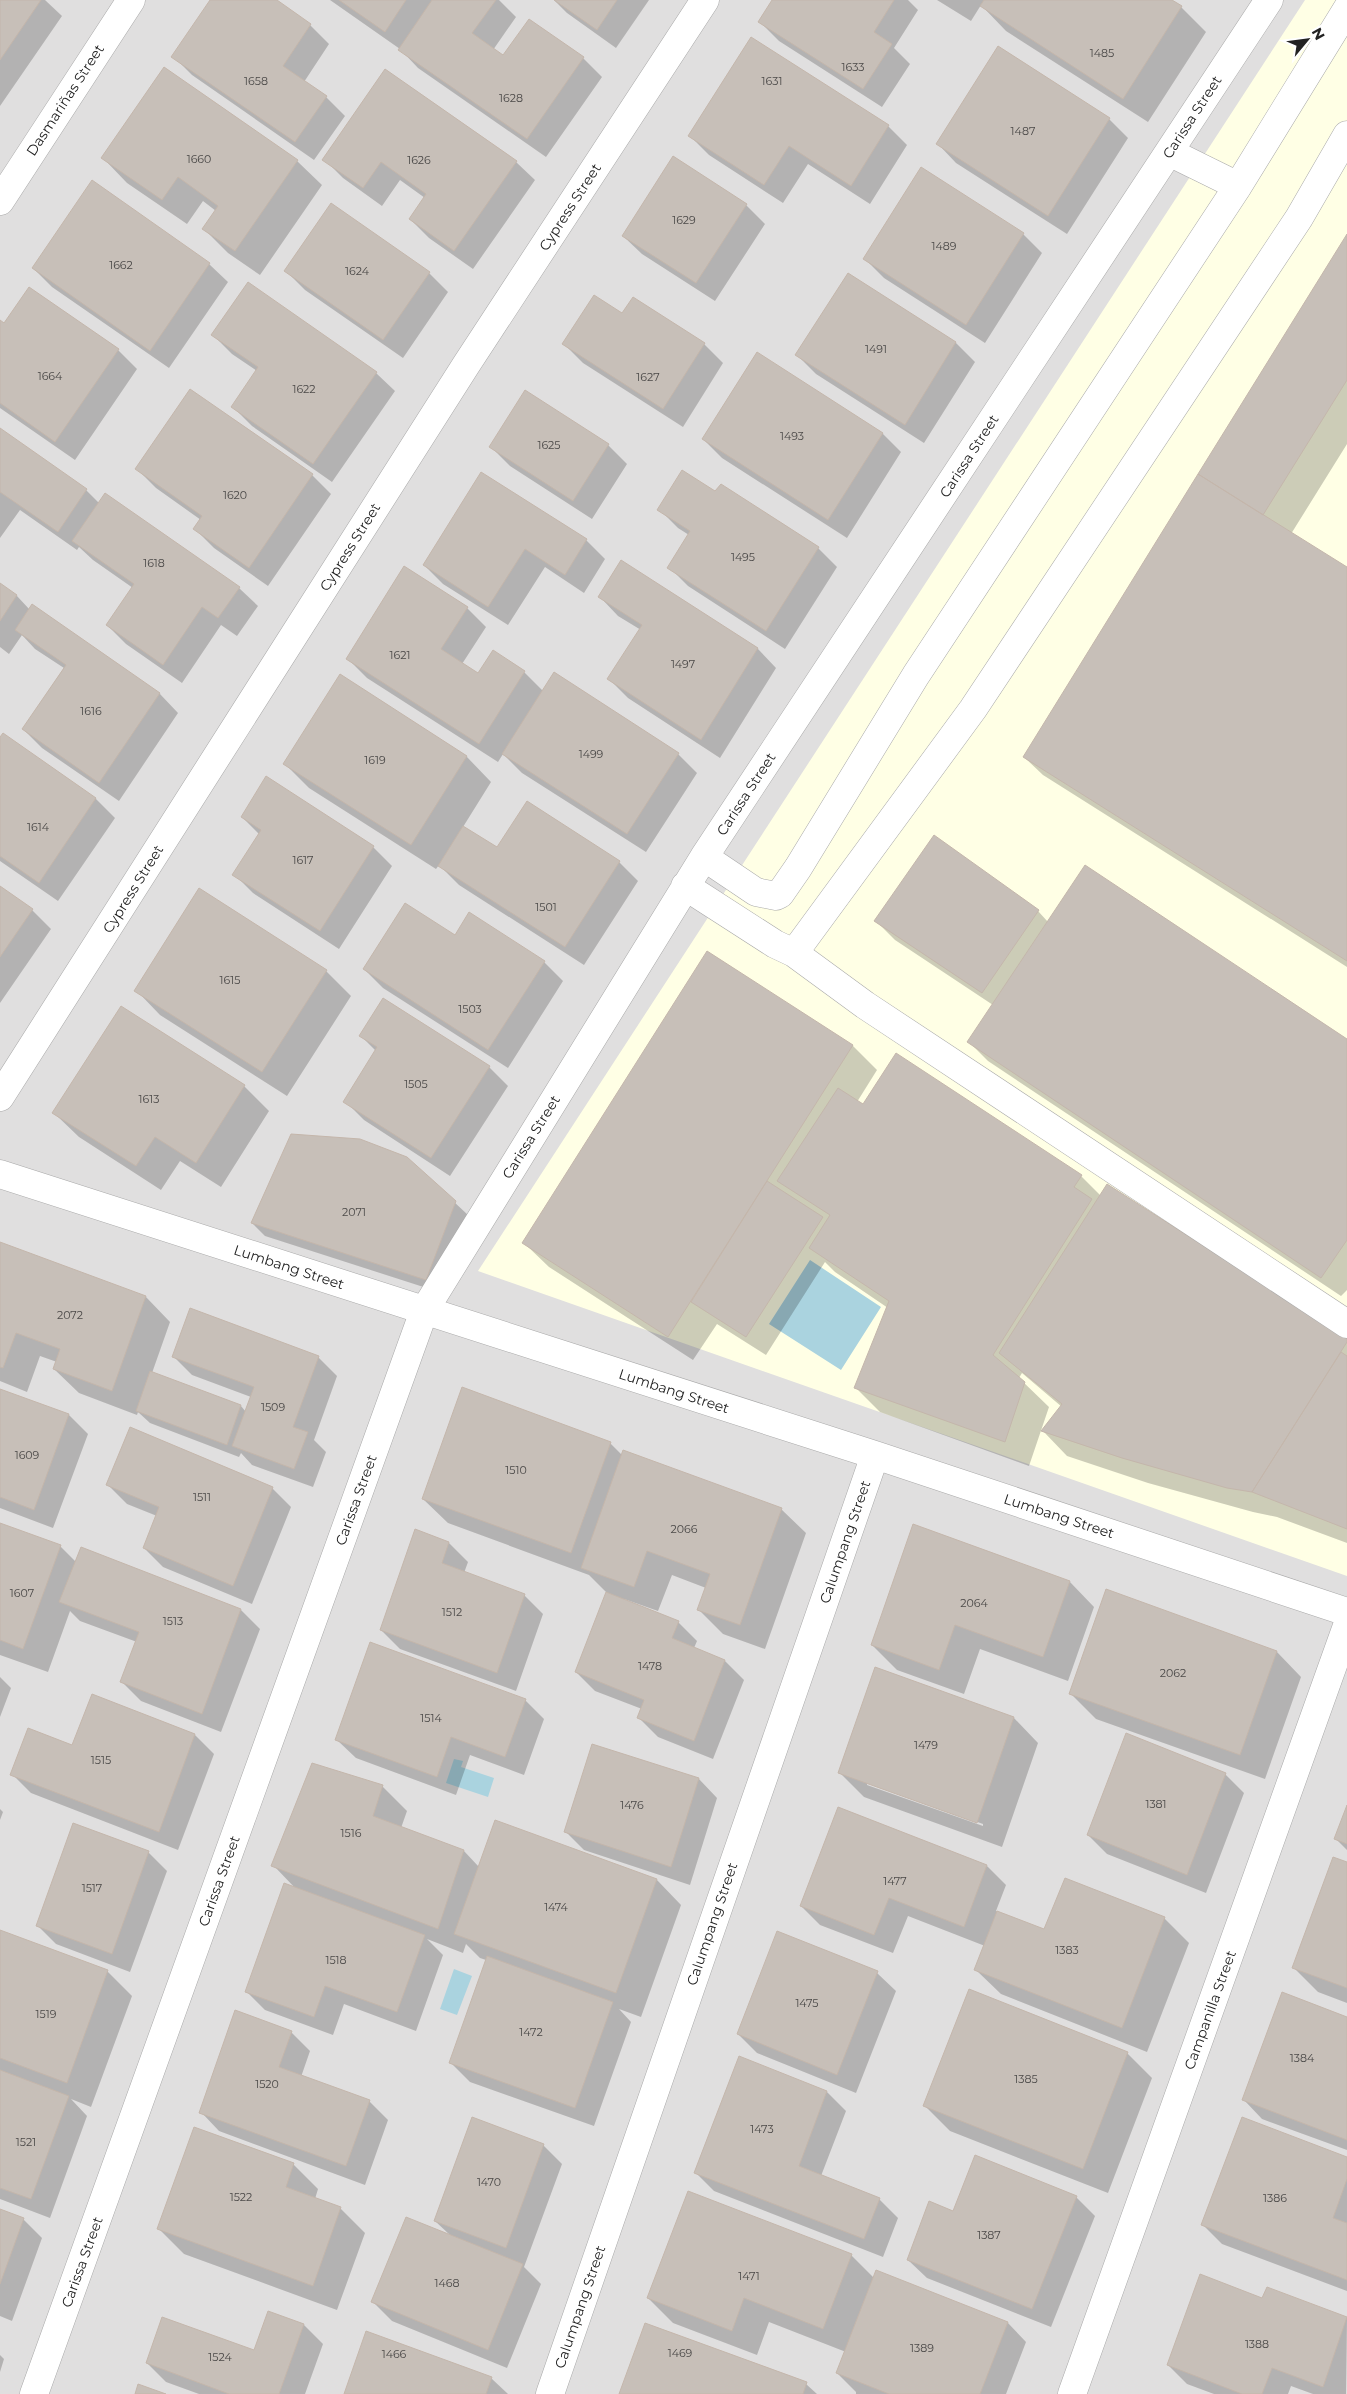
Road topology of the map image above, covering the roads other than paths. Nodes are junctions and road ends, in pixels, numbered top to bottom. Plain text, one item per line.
1 (131, 0) edge
2 (705, 0) edge
3 (1269, 0) edge
4 (1347, 9) edge
5 (1347, 135) edge
6 (1169, 152) junction
7 (1238, 186) junction
8 (0, 201) edge
9 (704, 857) junction
10 (686, 886) junction
11 (794, 953) junction
12 (0, 1097) edge
13 (0, 1174) edge
14 (424, 1311) junction
15 (1347, 1324) edge
16 (875, 1455) junction
17 (1347, 1612) edge
18 (1347, 1626) edge
19 (34, 2394) edge
20 (550, 2394) edge
21 (1072, 2394) edge

1 - 8 street, Dasmariñas Street
2 - 12 street, Cypress Street
3 - 6 street, Carissa Street
4 - 7 street
5 - 11 street
6 - 7 street
6 - 9 street, Carissa Street
7 - 9 street
9 - 10 street, Carissa Street
10 - 11 street
10 - 14 street, Carissa Street
11 - 15 street
13 - 14 street, Lumbang Street
14 - 16 street, Lumbang Street
14 - 19 street, Carissa Street
16 - 17 street, Lumbang Street
16 - 20 street, Calumpang Street
18 - 21 street, Campanilla Street

